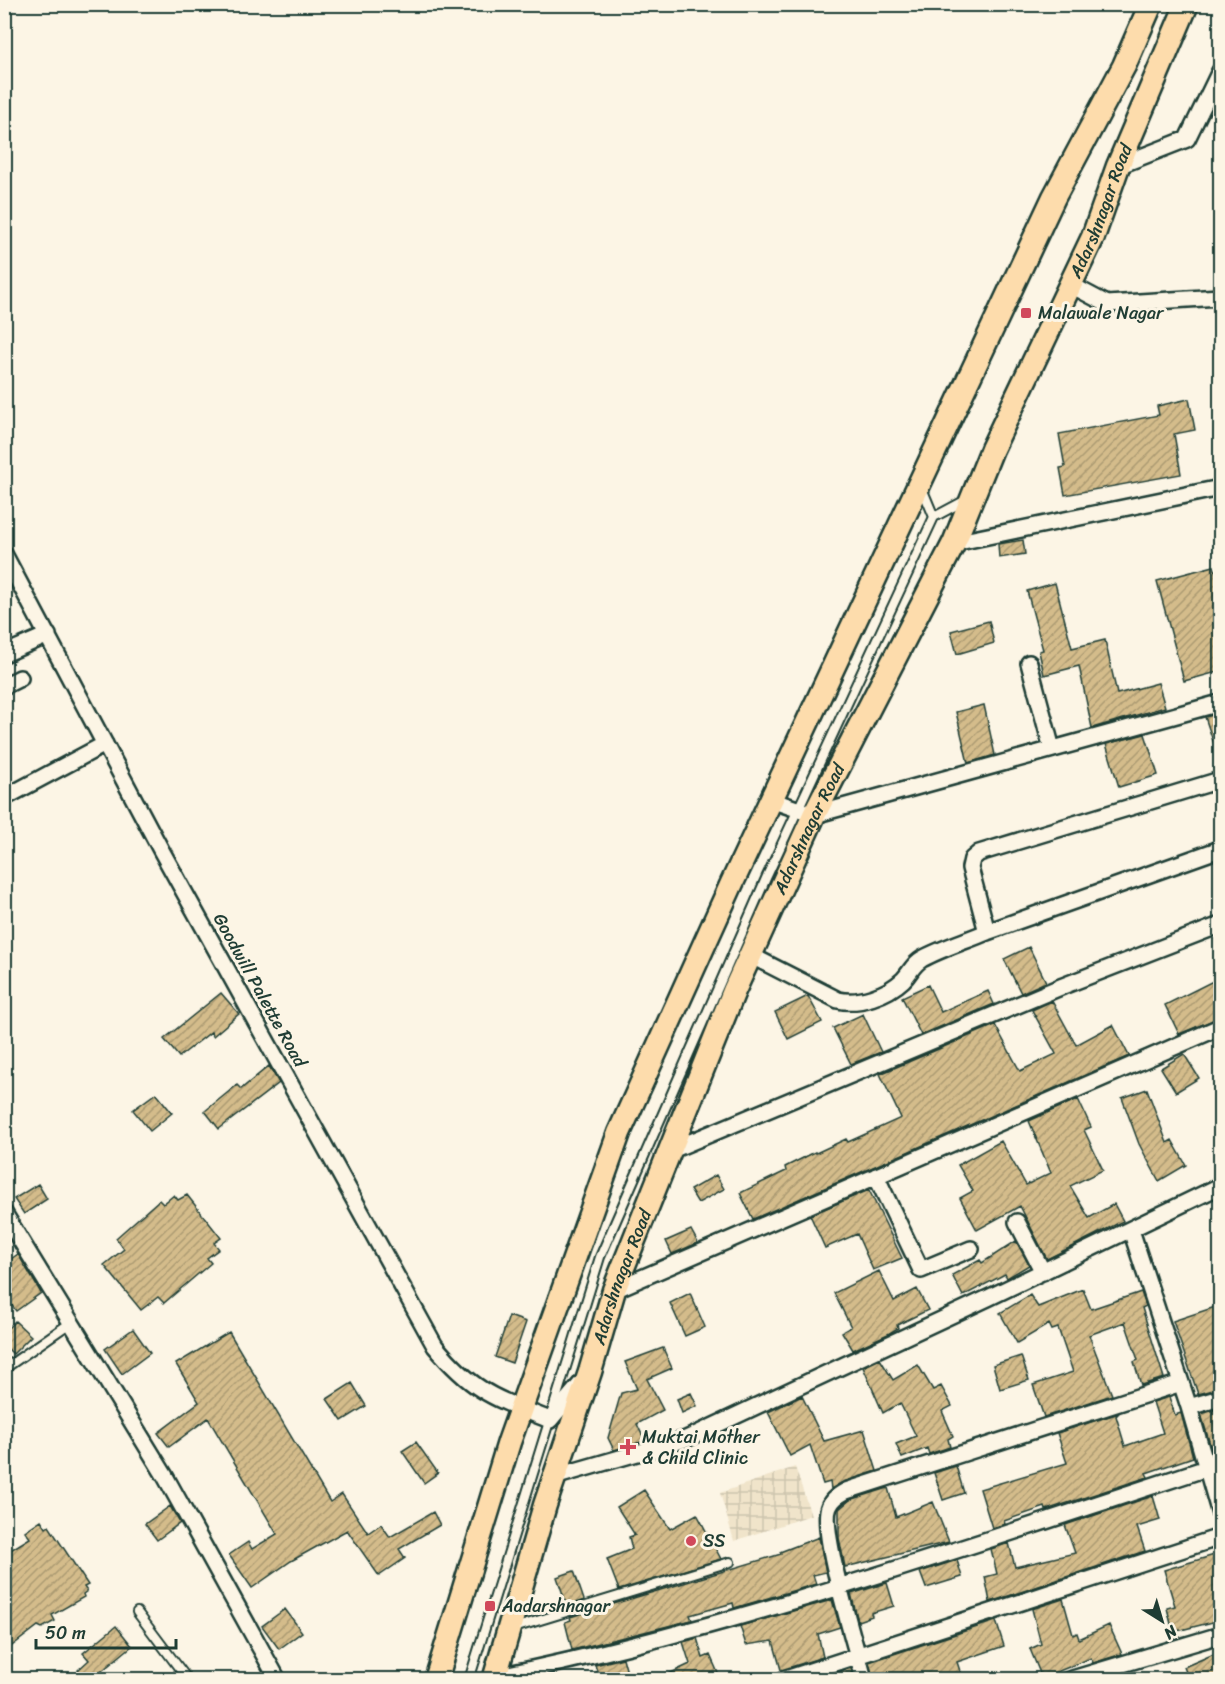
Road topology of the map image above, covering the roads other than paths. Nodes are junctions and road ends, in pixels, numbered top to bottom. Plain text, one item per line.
1 (11, 4) edge
2 (1151, 4) edge
3 (1187, 4) edge
4 (4, 8) edge
5 (1221, 71) edge
6 (1118, 166) junction
7 (1071, 285) junction
8 (1221, 297) edge
9 (920, 484) junction
10 (1221, 488) edge
11 (973, 496) junction
12 (934, 517) junction
13 (954, 543) junction
14 (4, 554) edge
15 (48, 635) junction
16 (4, 654) edge
17 (1029, 663) dead end
18 (20, 678) dead end
19 (4, 686) edge
20 (1221, 703) edge
21 (105, 744) junction
22 (1052, 749) junction
23 (1221, 780) edge
24 (4, 798) edge
25 (771, 800) junction
26 (806, 813) junction
27 (1221, 849) edge
28 (1221, 925) edge
29 (987, 932) junction
30 (750, 956) junction
31 (1221, 1027) edge
32 (667, 1152) junction
33 (876, 1176) junction
34 (1221, 1186) edge
35 (4, 1212) edge
36 (1017, 1222) dead end
37 (1131, 1230) junction
38 (971, 1249) dead end
39 (1043, 1272) junction
40 (614, 1290) junction
41 (70, 1323) junction
42 (4, 1369) edge
43 (590, 1372) junction
44 (1181, 1383) junction
45 (1221, 1398) edge
46 (1189, 1407) junction
47 (522, 1408) junction
48 (550, 1420) junction
49 (1207, 1468) junction
50 (554, 1477) junction
51 (1218, 1495) edge
52 (1221, 1514) edge
53 (1221, 1537) edge
54 (730, 1562) dead end
55 (841, 1585) junction
56 (137, 1612) dead end
57 (511, 1629) junction
58 (1219, 1640) edge
59 (858, 1655) junction
60 (494, 1678) edge
61 (188, 1680) edge
62 (278, 1680) edge
63 (436, 1680) edge
64 (469, 1680) edge
65 (783, 1680) edge
66 (864, 1680) edge
67 (1070, 1680) edge

1 - 4 lane
2 - 9 main road
3 - 6 main road, Adarshnagar Road
5 - 6 street
6 - 7 main road, Adarshnagar Road
7 - 8 street
7 - 11 main road, Adarshnagar Road
9 - 12 lane
9 - 25 main road
10 - 13 street
11 - 12 lane
11 - 13 main road, Adarshnagar Road
12 - 26 lane
13 - 26 main road, Adarshnagar Road
14 - 15 street, Goodwill Palette Road
15 - 16 street
15 - 21 street, Goodwill Palette Road
17 - 22 street
18 - 19 street
20 - 22 street
21 - 24 street
21 - 47 street, Goodwill Palette Road
22 - 26 street
23 - 29 street
25 - 26 street
25 - 47 main road
26 - 30 main road, Adarshnagar Road
26 - 48 lane
27 - 29 street
28 - 32 street
29 - 30 street
30 - 32 main road, Adarshnagar Road
31 - 33 street
32 - 40 main road, Adarshnagar Road
33 - 38 street
33 - 40 street
34 - 37 street
35 - 41 street
36 - 39 street
37 - 39 street
37 - 44 street
39 - 50 street
40 - 43 main road, Adarshnagar Road
41 - 42 lane
41 - 62 street
43 - 48 street
43 - 50 main road, Adarshnagar Road
44 - 46 street
44 - 55 street
45 - 46 street
46 - 49 street
47 - 48 street, Goodwill Palette Road
47 - 63 main road
48 - 64 lane
49 - 51 street
49 - 55 street
50 - 57 main road, Adarshnagar Road
51 - 52 street
53 - 59 street
54 - 57 lane
55 - 59 street
55 - 60 street
56 - 61 lane
57 - 60 main road, Adarshnagar Road
58 - 67 street
59 - 65 street
59 - 66 street

